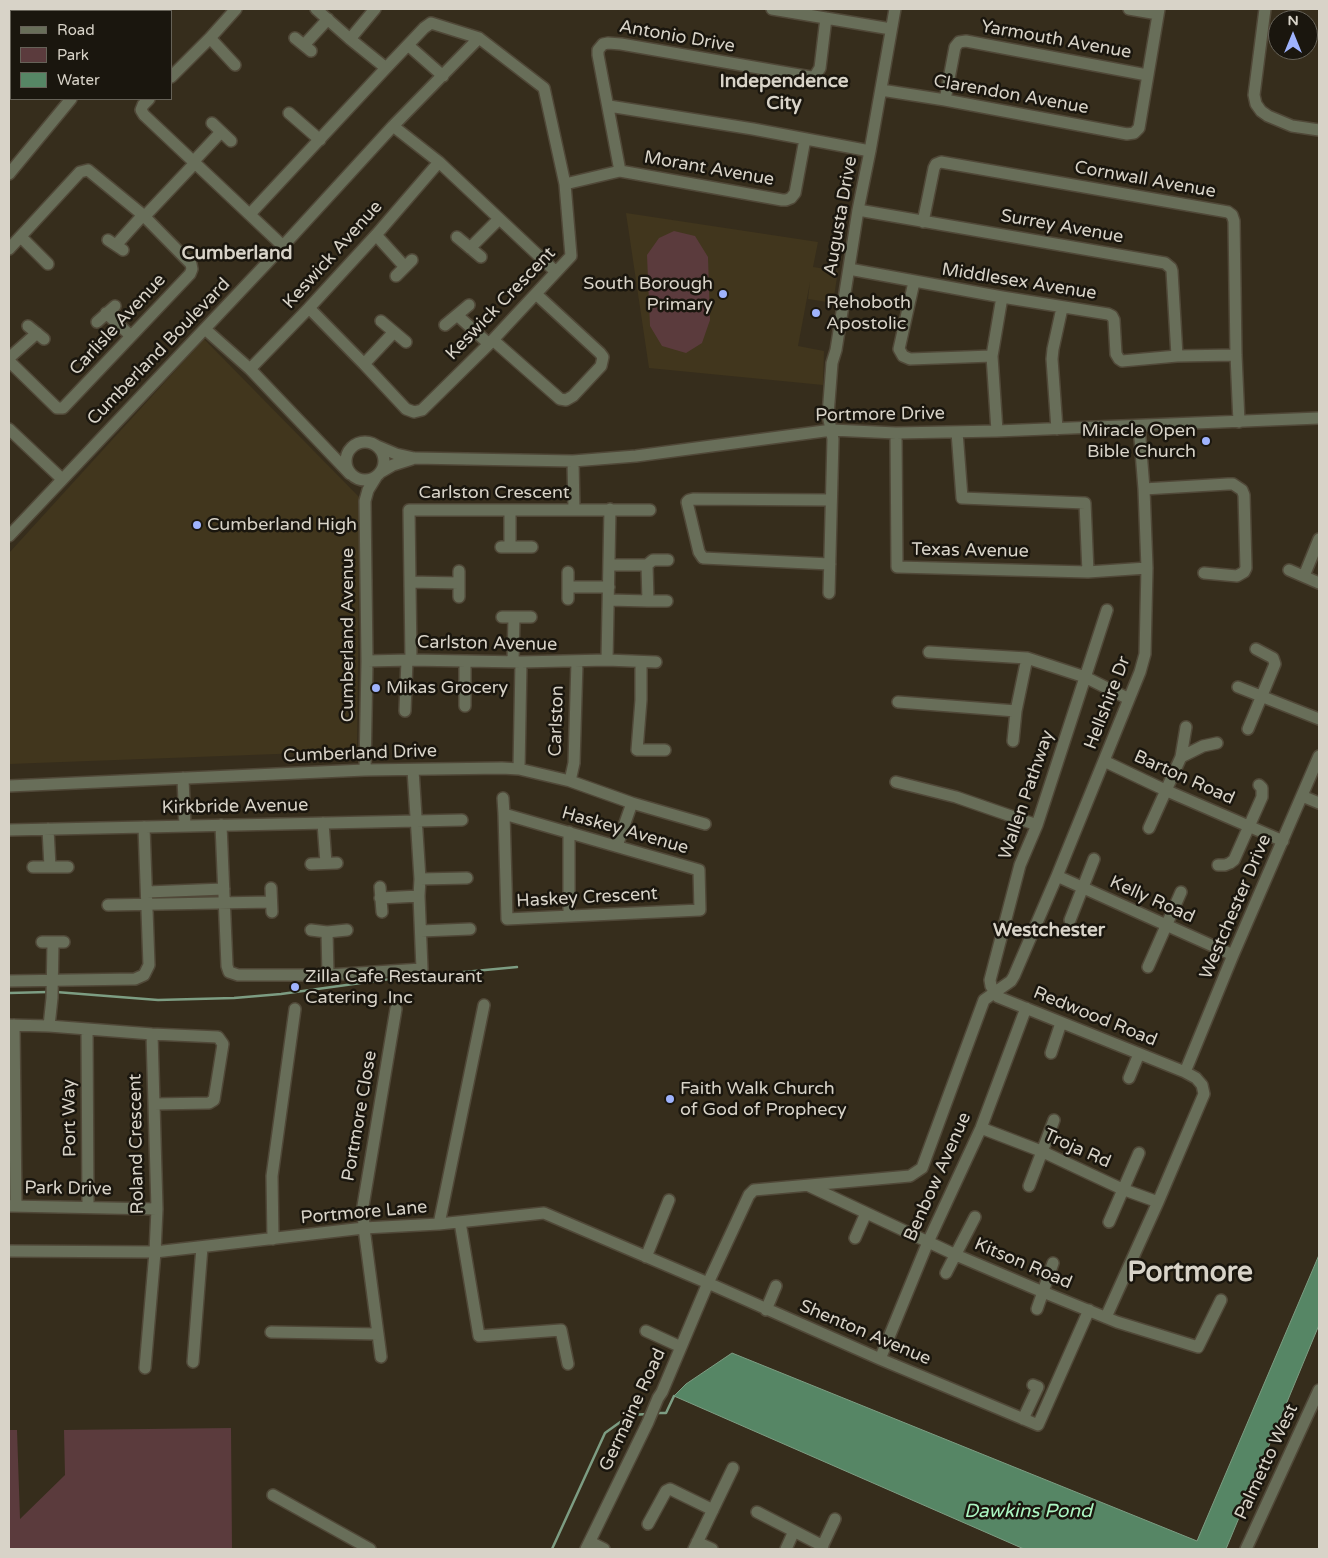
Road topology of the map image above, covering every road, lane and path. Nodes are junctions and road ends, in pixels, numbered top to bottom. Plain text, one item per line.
1 (235, 9) edge
2 (316, 9) edge
3 (375, 9) edge
4 (772, 9) edge
5 (895, 9) edge
6 (1129, 9) edge
7 (1264, 9) edge
8 (1158, 11) edge
9 (826, 18) junction
10 (328, 19) junction
11 (892, 29) junction
12 (210, 38) junction
13 (478, 38) junction
14 (350, 39) junction
15 (303, 45) dead end
16 (409, 46) junction
17 (235, 65) dead end
18 (386, 68) junction
19 (1148, 74) junction
20 (172, 76) edge
21 (443, 76) junction
22 (881, 90) junction
23 (70, 100) edge
24 (148, 100) edge
25 (945, 100) junction
26 (608, 106) junction
27 (289, 113) dead end
28 (212, 124) dead end
29 (392, 126) junction
30 (1319, 130) edge
31 (221, 132) junction
32 (805, 139) junction
33 (320, 140) junction
34 (231, 141) dead end
35 (870, 151) junction
36 (194, 162) junction
37 (439, 162) junction
38 (620, 171) junction
39 (9, 174) edge
40 (565, 184) junction
41 (858, 210) junction
42 (250, 214) junction
43 (144, 216) junction
44 (499, 219) junction
45 (923, 222) junction
46 (376, 235) junction
47 (21, 237) junction
48 (457, 238) dead end
49 (116, 245) dead end
50 (283, 246) junction
51 (470, 248) junction
52 (9, 249) edge
53 (480, 258) dead end
54 (49, 264) dead end
55 (848, 269) junction
56 (556, 272) junction
57 (396, 276) dead end
58 (914, 282) junction
59 (536, 294) junction
60 (1002, 298) junction
61 (469, 304) dead end
62 (309, 308) junction
63 (1062, 308) junction
64 (457, 315) junction
65 (381, 321) dead end
66 (97, 322) dead end
67 (445, 325) dead end
68 (206, 329) junction
69 (394, 332) junction
70 (36, 333) dead end
71 (131, 336) junction
72 (406, 342) dead end
73 (491, 342) junction
74 (1236, 355) junction
75 (992, 356) junction
76 (1177, 356) junction
77 (9, 360) edge
78 (364, 364) junction
79 (250, 369) junction
80 (1319, 418) edge
81 (1239, 422) junction
82 (1139, 426) junction
83 (9, 429) edge
84 (1057, 429) junction
85 (832, 430) junction
86 (997, 431) junction
87 (896, 432) junction
88 (956, 432) junction
89 (377, 446) junction
90 (324, 447) junction
91 (351, 448) junction
92 (414, 458) junction
93 (573, 461) junction
94 (379, 474) junction
95 (353, 476) junction
96 (62, 479) junction
97 (1144, 488) junction
98 (831, 500) junction
99 (365, 501) junction
100 (610, 509) junction
101 (510, 510) junction
102 (574, 510) junction
103 (650, 510) dead end
104 (9, 536) edge
105 (1319, 539) edge
106 (532, 547) dead end
107 (668, 560) dead end
108 (830, 564) junction
109 (609, 565) junction
110 (647, 565) junction
111 (1147, 568) junction
112 (1289, 570) dead end
113 (568, 572) dead end
114 (1088, 572) junction
115 (1204, 573) dead end
116 (1304, 576) junction
117 (410, 582) junction
118 (1319, 583) edge
119 (569, 587) junction
120 (609, 587) junction
121 (829, 593) dead end
122 (459, 596) dead end
123 (568, 599) dead end
124 (609, 600) junction
125 (648, 601) junction
126 (667, 602) dead end
127 (1107, 610) dead end
128 (502, 617) dead end
129 (514, 617) junction
130 (531, 618) dead end
131 (1256, 649) dead end
132 (929, 652) dead end
133 (1027, 658) junction
134 (409, 660) junction
135 (607, 660) junction
136 (367, 661) junction
137 (465, 662) junction
138 (517, 662) junction
139 (577, 662) junction
140 (641, 662) junction
141 (656, 662) dead end
142 (1085, 677) junction
143 (1238, 687) dead end
144 (1262, 696) junction
145 (1130, 698) junction
146 (898, 702) dead end
147 (465, 706) dead end
148 (405, 711) dead end
149 (1016, 712) junction
150 (1319, 719) edge
151 (1186, 727) dead end
152 (1248, 729) dead end
153 (1013, 741) dead end
154 (1217, 743) dead end
155 (665, 750) dead end
156 (1319, 756) edge
157 (1181, 757) junction
158 (1104, 761) junction
159 (519, 769) junction
160 (364, 770) junction
161 (413, 770) junction
162 (183, 778) junction
163 (570, 781) junction
164 (896, 782) dead end
165 (1259, 785) dead end
166 (9, 786) edge
167 (1165, 790) junction
168 (1302, 796) junction
169 (503, 798) dead end
170 (632, 803) junction
171 (1319, 803) edge
172 (504, 814) junction
173 (462, 820) dead end
174 (416, 821) junction
175 (324, 823) junction
176 (705, 824) dead end
177 (1037, 824) junction
178 (221, 825) junction
179 (185, 826) junction
180 (1250, 826) junction
181 (144, 827) junction
182 (1149, 828) dead end
183 (48, 829) junction
184 (9, 830) edge
185 (569, 832) junction
186 (1283, 841) junction
187 (617, 846) junction
188 (1094, 859) dead end
189 (311, 864) dead end
190 (1218, 865) dead end
191 (33, 867) dead end
192 (50, 867) junction
193 (68, 867) dead end
194 (1058, 876) junction
195 (467, 878) dead end
196 (420, 879) junction
197 (271, 888) dead end
198 (1082, 888) junction
199 (224, 889) junction
200 (147, 892) junction
201 (1181, 892) dead end
202 (419, 896) junction
203 (225, 902) junction
204 (108, 905) dead end
205 (148, 905) junction
206 (700, 910) joint
207 (382, 912) dead end
208 (569, 916) junction
209 (1070, 920) dead end
210 (1167, 926) junction
211 (470, 929) dead end
212 (311, 930) dead end
213 (347, 930) dead end
214 (421, 931) junction
215 (327, 932) junction
216 (53, 942) dead end
217 (1233, 955) junction
218 (1148, 968) dead end
219 (328, 975) junction
220 (9, 981) edge
221 (53, 981) junction
222 (994, 992) junction
223 (484, 1005) dead end
224 (1026, 1008) junction
225 (295, 1009) dead end
226 (396, 1009) dead end
227 (1061, 1022) junction
228 (12, 1025) edge
229 (49, 1026) junction
230 (87, 1029) junction
231 (152, 1034) junction
232 (1051, 1053) dead end
233 (1139, 1054) junction
234 (1185, 1072) junction
235 (1129, 1078) dead end
236 (154, 1104) junction
237 (1054, 1120) dead end
238 (981, 1128) junction
239 (1041, 1151) junction
240 (1139, 1153) dead end
241 (807, 1185) junction
242 (1029, 1186) dead end
243 (1122, 1189) junction
244 (669, 1200) dead end
245 (1158, 1202) junction
246 (12, 1206) edge
247 (88, 1206) junction
248 (157, 1209) junction
249 (866, 1213) junction
250 (975, 1217) dead end
251 (460, 1222) junction
252 (1109, 1222) dead end
253 (439, 1224) junction
254 (364, 1228) junction
255 (855, 1238) dead end
256 (273, 1239) junction
257 (928, 1242) junction
258 (202, 1247) junction
259 (9, 1251) edge
260 (155, 1252) junction
261 (956, 1255) junction
262 (646, 1257) junction
263 (1053, 1263) dead end
264 (946, 1272) dead end
265 (708, 1283) junction
266 (776, 1286) dead end
267 (1043, 1292) junction
268 (1220, 1300) dead end
269 (1037, 1309) dead end
270 (766, 1310) junction
271 (1089, 1310) junction
272 (1106, 1317) junction
273 (646, 1331) dead end
274 (271, 1332) dead end
275 (378, 1334) junction
276 (681, 1347) junction
277 (381, 1357) dead end
278 (880, 1360) junction
279 (193, 1362) dead end
280 (568, 1364) dead end
281 (145, 1368) dead end
282 (1033, 1385) dead end
283 (1319, 1390) edge
284 (1023, 1419) junction
285 (733, 1468) dead end
286 (273, 1495) dead end
287 (713, 1510) junction
288 (757, 1512) dead end
289 (835, 1519) dead end
290 (648, 1524) dead end
291 (794, 1531) junction
292 (588, 1546) edge
293 (695, 1546) edge
294 (822, 1547) edge
295 (370, 1549) edge
296 (604, 1549) edge
297 (712, 1549) edge
298 (786, 1549) edge
299 (1246, 1549) edge

1 - 12 street
2 - 10 street
3 - 14 street
4 - 9 street
5 - 11 street, Augusta Drive
6 - 8 street
7 - 30 street
8 - 19 street
9 - 11 street
9 - 26 street, Antonio Drive
10 - 14 street
10 - 15 street
11 - 22 street, Augusta Drive
12 - 17 street
12 - 20 street
13 - 16 street, Keswick Crescent
13 - 21 street, Cumberland Boulevard
13 - 40 street, Keswick Crescent
14 - 18 street
16 - 18 street, Keswick Crescent
16 - 21 street
18 - 33 street, Keswick Crescent
19 - 25 street, Yarmouth Avenue
19 - 25 street, Clarendon Avenue
21 - 29 street, Cumberland Boulevard
22 - 25 street, Clarendon Avenue
22 - 35 street, Augusta Drive
23 - 39 street
24 - 36 street
26 - 32 street
26 - 38 street, Antonio Drive
27 - 33 street
28 - 31 street
29 - 37 street
29 - 50 street, Cumberland Boulevard
31 - 34 street
31 - 36 street
32 - 35 street
32 - 38 street, Morant Avenue
33 - 42 street, Keswick Crescent
35 - 41 street, Augusta Drive
36 - 42 street
36 - 43 street
37 - 44 street
37 - 46 street, Keswick Avenue
38 - 40 street
40 - 56 street, Keswick Crescent
41 - 45 street, Surrey Avenue
41 - 55 street, Augusta Drive
42 - 50 street
43 - 47 street
43 - 49 street
43 - 71 street, Carlisle Avenue
44 - 51 street
44 - 56 street
45 - 74 street, Cornwall Avenue
45 - 76 street, Surrey Avenue
46 - 57 street
46 - 62 street, Keswick Avenue
47 - 52 street
47 - 54 street
48 - 51 street
50 - 68 street, Cumberland Boulevard
51 - 53 street
55 - 58 street, Middlesex Avenue
55 - 85 street, Augusta Drive
56 - 59 street, Keswick Crescent
58 - 60 street, Middlesex Avenue
58 - 75 street
59 - 73 street, Keswick Crescent
59 - 73 street
60 - 63 street, Middlesex Avenue
60 - 75 street
61 - 64 street
62 - 78 street, Keswick Crescent
62 - 79 street, Keswick Avenue
63 - 76 street, Middlesex Avenue
63 - 84 street
64 - 67 street
64 - 73 street
65 - 69 street
66 - 71 street
68 - 79 street, Cumberland Avenue
68 - 96 street, Cumberland Boulevard
69 - 72 street
69 - 78 street
70 - 77 street
71 - 77 street, Carlisle Avenue
73 - 78 street, Keswick Crescent
74 - 76 street, Middlesex Avenue
74 - 81 street, Cornwall Avenue
75 - 86 street
79 - 90 street, Cumberland Avenue
80 - 81 street, Portmore Drive
81 - 82 street, Portmore Drive
82 - 84 street, Portmore Drive
82 - 97 street, Hellshire Dr
83 - 96 street
84 - 86 street, Portmore Drive
85 - 87 street, Portmore Drive
85 - 93 street, Portmore Drive
85 - 98 street, Augusta Drive
86 - 88 street, Portmore Drive
87 - 88 street, Portmore Drive
87 - 114 street, Texas Avenue
88 - 114 street
89 - 91 street
89 - 92 street, Portmore Drive
89 - 94 street
90 - 91 street
90 - 95 street, Cumberland Avenue
91 - 95 street
92 - 93 street, Portmore Drive
92 - 94 street, Portmore Drive
93 - 102 street
94 - 95 street
94 - 99 street, Cumberland Avenue
95 - 99 street, Cumberland Avenue
96 - 104 street, Cumberland Boulevard
97 - 111 street, Hellshire Dr
97 - 115 street
98 - 108 street, Augusta Drive
98 - 108 street
99 - 136 street, Cumberland Avenue
100 - 102 street, Carlston Crescent
100 - 103 street, Carlston Crescent
100 - 109 street
101 - 102 street, Carlston Crescent
101 - 106 street
101 - 117 street, Carlston Crescent
105 - 116 street
107 - 110 street
108 - 121 street, Augusta Drive
109 - 110 street
109 - 120 street
110 - 125 street
111 - 114 street, Texas Avenue
111 - 145 street, Hellshire Dr
112 - 116 street
113 - 119 street
116 - 118 street
117 - 122 street
117 - 134 street, Carlston Crescent
119 - 120 street
119 - 123 street
120 - 124 street
124 - 125 street
124 - 135 street
125 - 126 street
127 - 142 street, Wallen Pathway
128 - 129 street
129 - 130 street
129 - 138 street
131 - 144 street
132 - 133 street
133 - 142 street
133 - 149 street
134 - 136 street, Carlston Avenue
134 - 137 street, Carlston Avenue
134 - 148 street, Carlston Crescent
135 - 139 street, Carlston Avenue
135 - 140 street, Carlston Avenue
136 - 160 street, Cumberland Avenue
137 - 138 street, Carlston Avenue
137 - 147 street
138 - 139 street, Carlston Avenue
138 - 159 street
139 - 163 street, Carlston
140 - 141 street, Carlston Avenue
140 - 155 street
142 - 145 street
142 - 177 street, Wallen Pathway
143 - 144 street
144 - 150 street
144 - 152 street
145 - 158 street, Hellshire Dr
146 - 149 street
149 - 153 street
151 - 157 street
154 - 157 street
156 - 168 street, Westchester Drive
157 - 167 street
158 - 167 street, Barton Road
158 - 194 street, Hellshire Dr
159 - 161 street, Cumberland Drive
159 - 163 street, Cumberland Drive
160 - 161 street, Cumberland Drive
160 - 162 street, Cumberland Drive
161 - 174 street
162 - 166 street, Cumberland Drive
162 - 179 street
163 - 170 street, Cumberland Drive
164 - 177 street
165 - 180 street
167 - 180 street, Barton Road
167 - 182 street
168 - 171 street
168 - 186 street, Westchester Drive
169 - 172 street, Haskey Crescent
170 - 176 street, Cumberland Drive
170 - 187 street
172 - 185 street, Haskey Avenue
172 - 208 street, Haskey Crescent
173 - 174 street, Kirkbride Avenue
174 - 175 street, Kirkbride Avenue
174 - 196 street
175 - 178 street, Kirkbride Avenue
175 - 189 street
177 - 222 street, Wallen Pathway
178 - 179 street, Kirkbride Avenue
178 - 199 street
179 - 181 street, Kirkbride Avenue
180 - 186 street, Barton Road
180 - 190 street
181 - 183 street, Kirkbride Avenue
181 - 200 street
183 - 184 street, Kirkbride Avenue
183 - 192 street
185 - 187 street, Haskey Avenue
185 - 208 street
186 - 217 street, Westchester Drive
187 - 206 street, Haskey Avenue
188 - 198 street
191 - 192 street
192 - 193 street
194 - 198 street, Kelly Road
194 - 222 street, Hellshire Dr
195 - 196 street
196 - 202 street
197 - 203 street
198 - 209 street
198 - 210 street, Kelly Road
199 - 200 street
199 - 203 street
200 - 205 street
201 - 210 street
202 - 207 street
202 - 214 street
203 - 205 street
203 - 219 street
204 - 205 street
205 - 221 street
206 - 208 street, Haskey Crescent
210 - 217 street, Kelly Road
210 - 218 street
211 - 214 street
212 - 215 street
213 - 215 street
214 - 219 street
215 - 219 street
216 - 221 street
217 - 234 street, Westchester Drive
220 - 221 street
221 - 229 street
222 - 224 street, Redwood Road
222 - 241 street
223 - 253 street
224 - 227 street, Redwood Road
224 - 238 street, Benbow Avenue
225 - 256 street
226 - 254 street, Portmore Close
227 - 232 street
227 - 233 street, Redwood Road
228 - 229 street
228 - 246 street
229 - 230 street
230 - 231 street
230 - 247 street, Port Way
231 - 236 street, Roland Crescent
231 - 236 street
233 - 234 street, Redwood Road
233 - 235 street
234 - 245 street
236 - 248 street, Roland Crescent
237 - 239 street
238 - 239 street, Troja Rd
238 - 257 street, Benbow Avenue
239 - 242 street
239 - 243 street, Troja Rd
240 - 243 street
241 - 249 street, Kitson Road
241 - 265 street
243 - 245 street, Troja Rd
243 - 252 street
244 - 262 street
245 - 272 street
246 - 247 street, Park Drive
247 - 248 street, Park Drive
248 - 260 street, Roland Crescent
249 - 255 street
249 - 257 street, Kitson Road
250 - 261 street
251 - 253 street, Portmore Lane
251 - 262 street, Portmore Lane
251 - 280 street
253 - 254 street, Portmore Lane
254 - 256 street, Portmore Lane
254 - 275 street, Portmore Close
256 - 258 street, Portmore Lane
257 - 261 street, Kitson Road
257 - 278 street, Benbow Avenue
258 - 260 street, Portmore Lane
258 - 279 street
259 - 260 street, Portmore Lane
260 - 281 street, Roland Crescent
261 - 264 street
261 - 267 street, Kitson Road
262 - 265 street, Portmore Lane
263 - 267 street
265 - 270 street, Shenton Avenue
265 - 276 street, Germaine Road
266 - 270 street
267 - 269 street
267 - 271 street, Kitson Road
268 - 272 street, Kitson Road
270 - 278 street, Shenton Avenue
271 - 272 street, Kitson Road
271 - 284 street, Shenton Avenue
273 - 276 street
274 - 275 street
275 - 277 street, Portmore Close
276 - 292 street, Germaine Road
278 - 284 street, Shenton Avenue
282 - 284 street
283 - 299 street, Palmetto West
285 - 287 street
286 - 295 street
287 - 290 street
287 - 293 street
288 - 291 street
289 - 294 street
291 - 294 street
291 - 298 street
292 - 296 street
293 - 297 street

